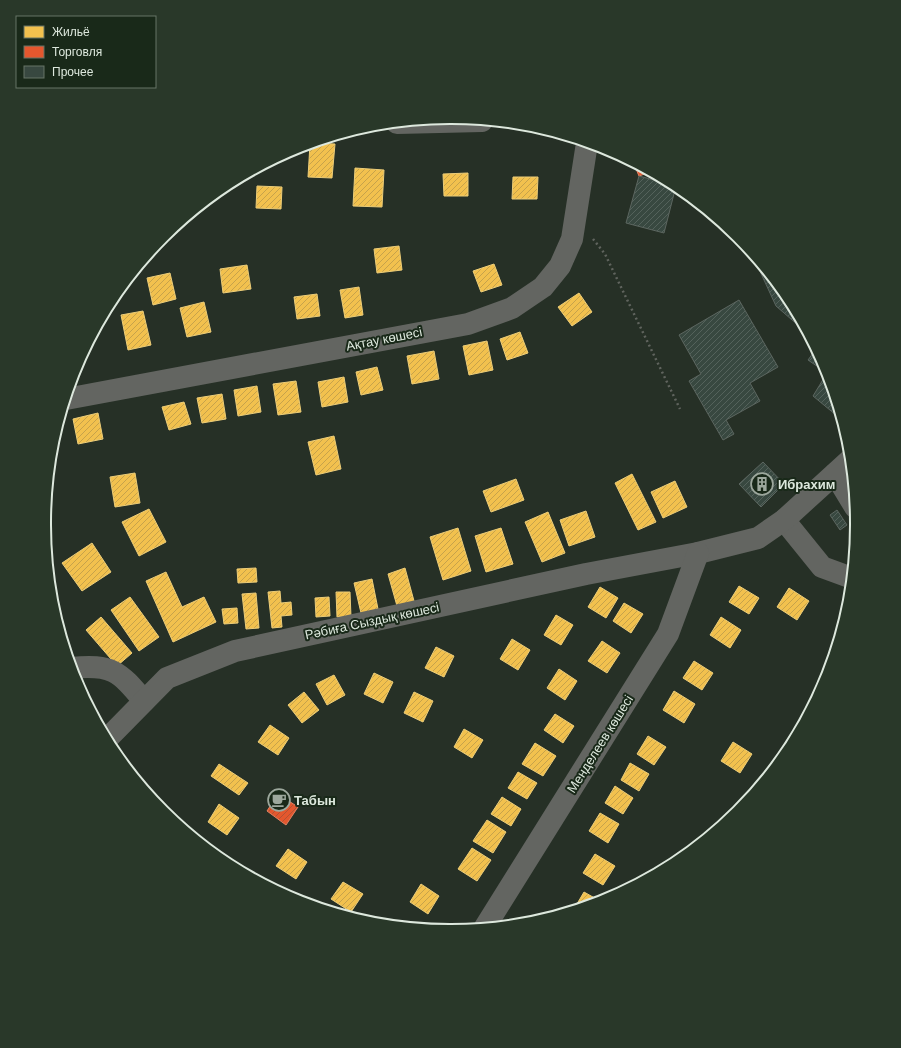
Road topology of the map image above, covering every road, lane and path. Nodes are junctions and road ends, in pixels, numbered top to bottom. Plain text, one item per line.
1 (586, 149) edge
2 (576, 217) junction
3 (71, 398) edge
4 (680, 409) dead end
5 (846, 464) edge
6 (836, 474) junction
7 (849, 496) edge
8 (784, 520) junction
9 (698, 553) junction
10 (847, 576) edge
11 (78, 668) edge
12 (144, 701) junction
13 (111, 735) edge
14 (488, 922) edge

1 - 2 street, Ақтау көшесі
2 - 3 street, Ақтау көшесі
2 - 4 path
5 - 6 street, Рәбиға Сыздық көшесі
6 - 7 street
6 - 8 street, Рәбиға Сыздық көшесі
8 - 9 street, Рәбиға Сыздық көшесі
8 - 10 street
9 - 12 street, Рәбиға Сыздық көшесі
9 - 14 street, Менделеев көшесі
11 - 12 street
12 - 13 street, Рәбиға Сыздық көшесі

